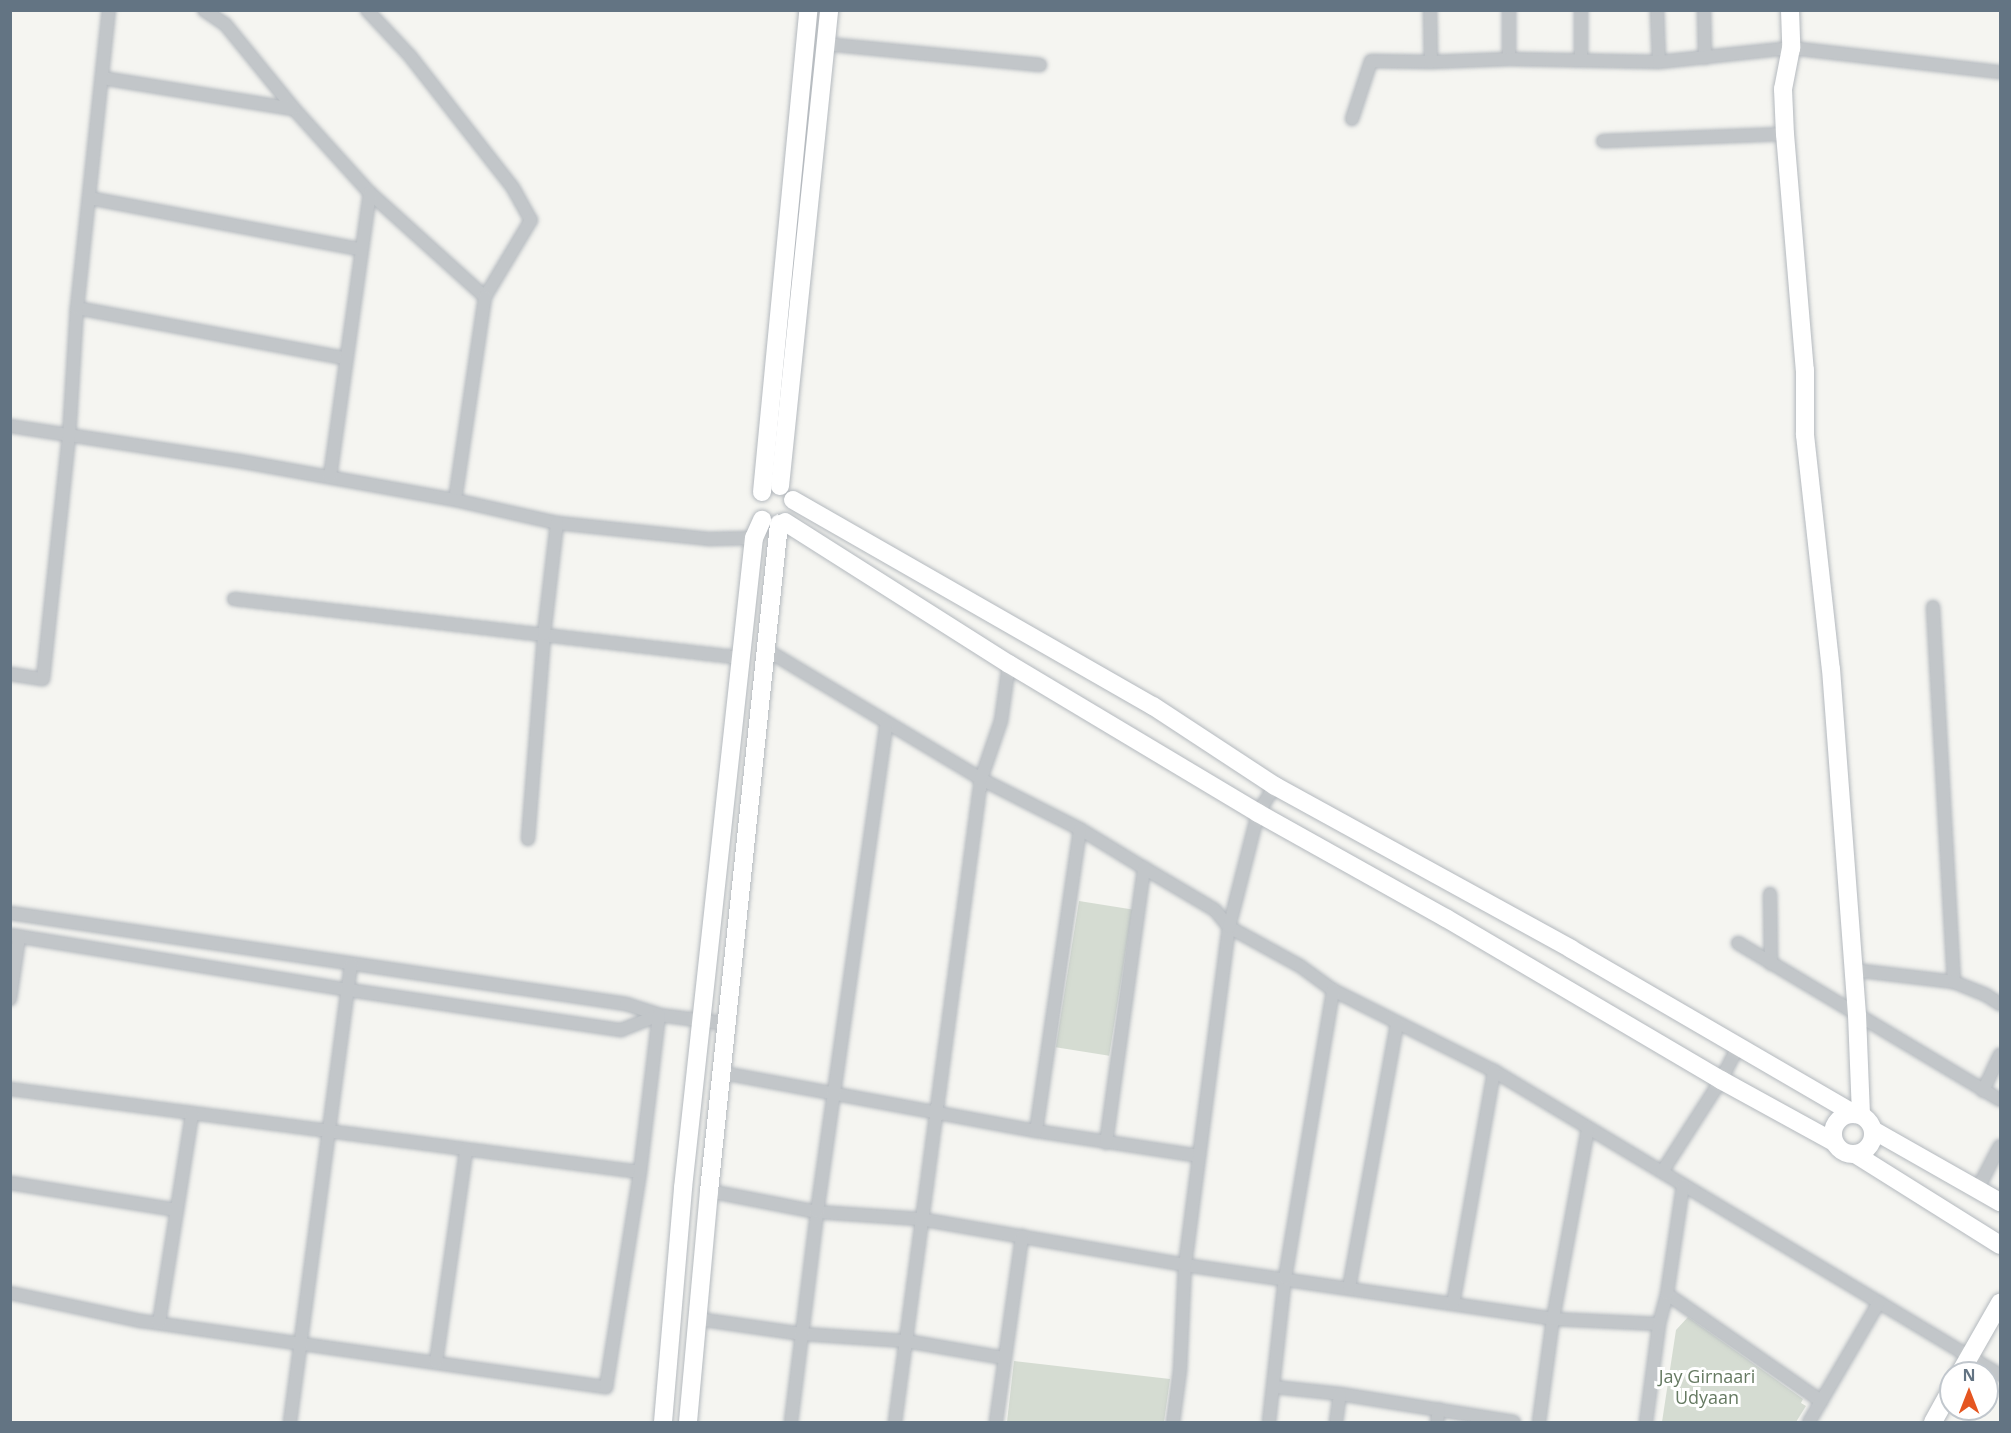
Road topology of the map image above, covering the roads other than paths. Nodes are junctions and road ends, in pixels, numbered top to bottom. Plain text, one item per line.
1 (109, 10) edge
2 (204, 10) edge
3 (367, 10) edge
4 (808, 10) edge
5 (829, 10) edge
6 (1430, 10) edge
7 (1509, 10) edge
8 (1581, 10) edge
9 (1657, 10) edge
10 (1704, 10) edge
11 (1790, 10) edge
12 (825, 44) junction
13 (1791, 48) junction
14 (1509, 58) junction
15 (1705, 58) junction
16 (1581, 60) junction
17 (1431, 62) junction
18 (1659, 62) junction
19 (1040, 64) dead end
20 (2001, 72) edge
21 (102, 78) junction
22 (294, 109) junction
23 (1352, 119) dead end
24 (1785, 134) junction
25 (1603, 141) dead end
26 (370, 193) junction
27 (89, 198) junction
28 (360, 249) junction
29 (485, 297) junction
30 (77, 308) junction
31 (345, 358) junction
32 (10, 426) edge
33 (69, 437) junction
34 (330, 477) junction
35 (780, 486) junction
36 (762, 492) junction
37 (793, 500) junction
38 (456, 501) junction
39 (775, 522) junction
40 (557, 523) junction
41 (754, 538) junction
42 (234, 599) dead end
43 (1933, 607) dead end
44 (544, 634) junction
45 (765, 649) junction
46 (742, 658) junction
47 (1009, 664) junction
48 (10, 674) edge
49 (887, 723) junction
50 (981, 779) junction
51 (1275, 786) junction
52 (1258, 813) junction
53 (1080, 829) junction
54 (528, 839) dead end
55 (1144, 868) junction
56 (1770, 894) dead end
57 (10, 913) edge
58 (1229, 927) junction
59 (14, 936) edge
60 (1738, 944) dead end
61 (351, 964) junction
62 (1772, 964) junction
63 (1854, 970) junction
64 (1954, 982) junction
65 (349, 990) junction
66 (1333, 990) junction
67 (10, 999) edge
68 (2001, 1004) edge
69 (659, 1015) junction
70 (1857, 1015) junction
71 (702, 1022) junction
72 (1398, 1023) junction
73 (728, 1024) junction
74 (1737, 1048) junction
75 (2001, 1055) edge
76 (1494, 1071) junction
77 (723, 1073) junction
78 (1721, 1080) junction
79 (10, 1089) edge
80 (1983, 1091) junction
81 (833, 1094) junction
82 (2001, 1100) edge
83 (936, 1112) junction
84 (192, 1114) junction
85 (1857, 1115) junction
86 (1588, 1128) junction
87 (1873, 1130) junction
88 (1036, 1131) junction
89 (329, 1132) junction
90 (1834, 1142) junction
91 (1106, 1143) junction
92 (2001, 1146) edge
93 (465, 1150) junction
94 (1856, 1154) junction
95 (1199, 1156) junction
96 (640, 1172) junction
97 (1662, 1172) junction
98 (10, 1183) edge
99 (1683, 1185) junction
100 (1978, 1188) junction
101 (709, 1191) junction
102 (2001, 1202) edge
103 (177, 1210) junction
104 (817, 1212) junction
105 (920, 1219) junction
106 (1022, 1236) junction
107 (2001, 1245) edge
108 (1185, 1265) junction
109 (1285, 1278) junction
110 (1349, 1288) junction
111 (10, 1293) edge
112 (1667, 1294) junction
113 (1879, 1302) junction
114 (2001, 1303) edge
115 (1454, 1304) junction
116 (1554, 1318) junction
117 (698, 1319) junction
118 (159, 1323) junction
119 (1659, 1324) junction
120 (802, 1334) junction
121 (906, 1341) junction
122 (299, 1343) junction
123 (1970, 1356) junction
124 (1004, 1358) junction
125 (1967, 1361) edge
126 (436, 1362) junction
127 (2001, 1375) edge
128 (1275, 1388) junction
129 (1340, 1394) junction
130 (1821, 1401) junction
131 (1438, 1409) junction
132 (290, 1422) edge
133 (663, 1422) edge
134 (688, 1422) edge
135 (791, 1422) edge
136 (895, 1422) edge
137 (996, 1422) edge
138 (1173, 1422) edge
139 (1269, 1422) edge
140 (1336, 1422) edge
141 (1437, 1422) edge
142 (1514, 1422) edge
143 (1539, 1422) edge
144 (1646, 1422) edge
145 (1809, 1422) edge

1 - 21 street
2 - 22 street
3 - 29 street
4 - 36 street
5 - 12 street
6 - 17 street
7 - 14 street
8 - 16 street
9 - 18 street
10 - 15 street
11 - 13 street
12 - 19 street
12 - 35 street
13 - 15 street
13 - 20 street
13 - 24 street
14 - 16 street
14 - 17 street
15 - 18 street
16 - 18 street
17 - 23 street
21 - 22 street
21 - 27 street
22 - 26 street
24 - 25 street
24 - 63 street
26 - 28 street
26 - 29 street
27 - 28 street
27 - 30 street
28 - 31 street
29 - 38 street
30 - 31 street
30 - 33 street
31 - 34 street
32 - 33 street
33 - 34 street
33 - 48 street
34 - 38 street
35 - 36 street
35 - 37 street
36 - 39 street
37 - 39 street
37 - 51 street
38 - 40 street
39 - 41 street
39 - 45 street
39 - 47 street
40 - 41 street
40 - 44 street
41 - 46 street
42 - 44 street
43 - 64 street
44 - 46 street
44 - 54 street
45 - 49 street
45 - 73 street
46 - 71 street
47 - 50 street
47 - 52 street
49 - 50 street
49 - 81 street
50 - 53 street
50 - 83 street
51 - 52 street
51 - 74 street
52 - 58 street
52 - 78 street
53 - 55 street
53 - 88 street
55 - 58 street
55 - 91 street
56 - 62 street
57 - 61 street
58 - 66 street
58 - 95 street
59 - 65 street
59 - 67 street
60 - 62 street
61 - 65 street
61 - 69 street
62 - 70 street
63 - 64 street
63 - 70 street
64 - 68 street
65 - 69 street
65 - 89 street
66 - 72 street
66 - 109 street
69 - 71 street
69 - 96 street
70 - 80 street
70 - 85 street
71 - 73 street
71 - 133 street
72 - 76 street
72 - 110 street
73 - 77 street
74 - 78 street
74 - 85 street
75 - 80 street
76 - 86 street
76 - 115 street
77 - 81 street
77 - 101 street
78 - 90 street
78 - 97 street
79 - 84 street
80 - 82 street
81 - 83 street
81 - 104 street
83 - 88 street
83 - 105 street
84 - 89 street
84 - 103 street
85 - 87 street
85 - 90 street
86 - 97 street
86 - 116 street
87 - 94 street
87 - 100 street
88 - 91 street
89 - 93 street
89 - 122 street
90 - 94 street
91 - 95 street
92 - 100 street
93 - 96 street
93 - 126 street
94 - 107 street
95 - 108 street
96 - 126 street
97 - 99 street
98 - 103 street
99 - 112 street
99 - 113 street
100 - 102 street
101 - 104 street
101 - 117 street
103 - 118 street
104 - 105 street
104 - 120 street
105 - 106 street
105 - 121 street
106 - 108 street
106 - 124 street
108 - 109 street
108 - 138 street
109 - 110 street
109 - 128 street
110 - 115 street
111 - 118 street
112 - 119 street
112 - 130 street
113 - 123 street
113 - 130 street
114 - 123 street
115 - 116 street
116 - 119 street
116 - 143 street
117 - 120 street
117 - 134 street
118 - 122 street
119 - 144 street
120 - 121 street
120 - 135 street
121 - 124 street
121 - 136 street
122 - 126 street
122 - 132 street
123 - 125 street
123 - 127 street
124 - 137 street
128 - 129 street
128 - 139 street
129 - 131 street
129 - 140 street
130 - 145 street
131 - 141 street
131 - 142 street

